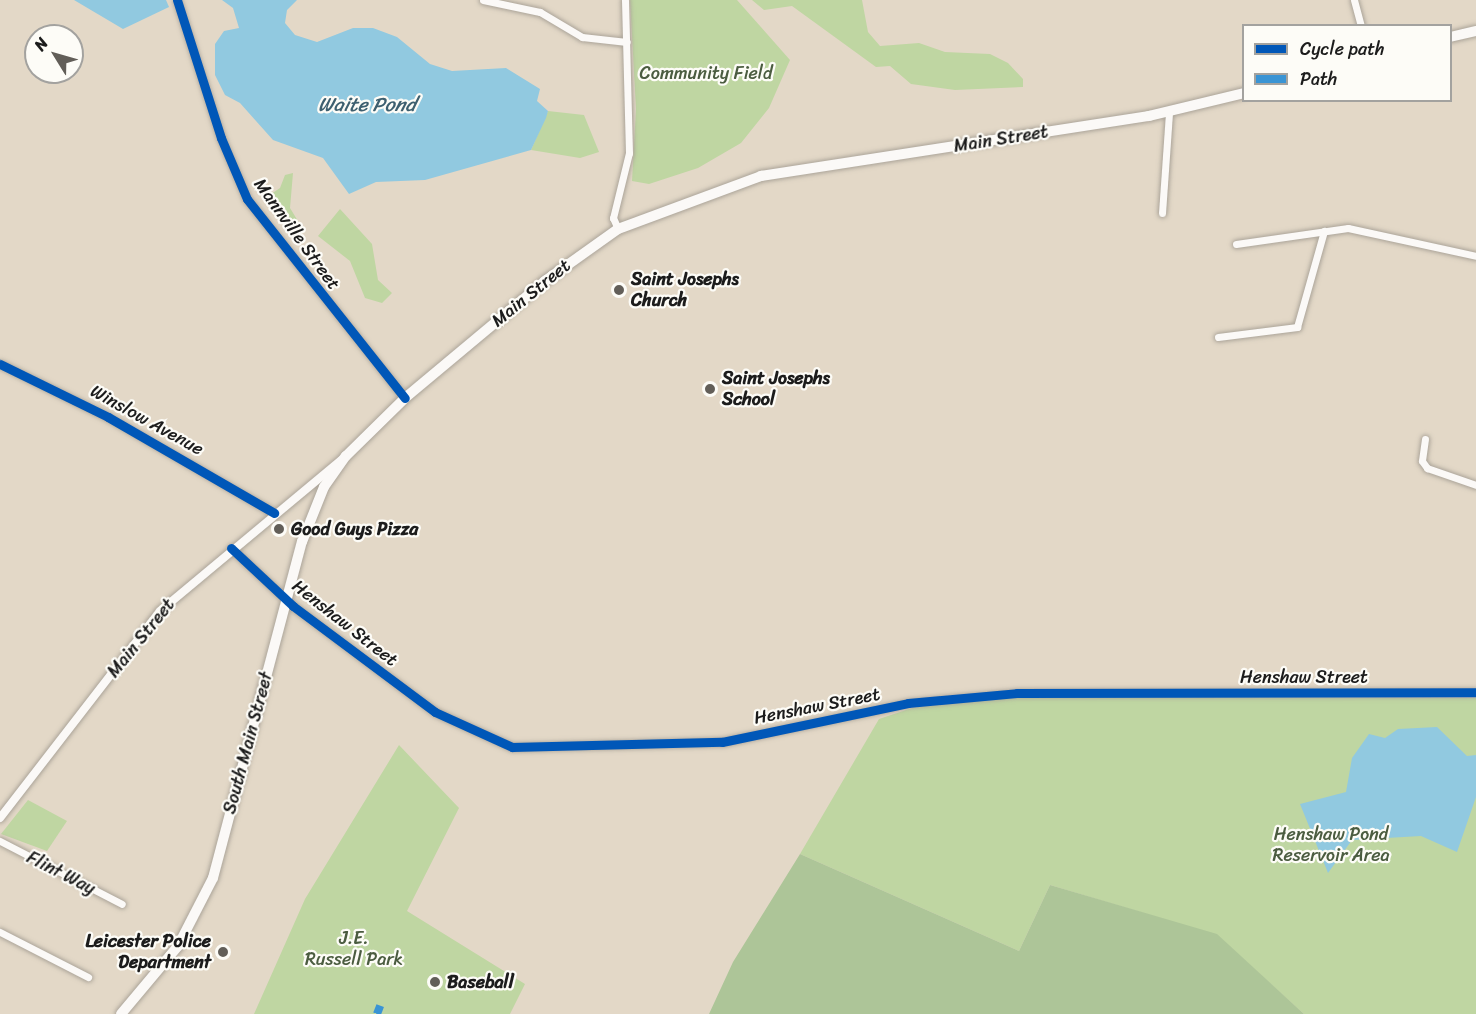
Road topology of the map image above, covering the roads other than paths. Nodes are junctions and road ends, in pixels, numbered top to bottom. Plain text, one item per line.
1 (177, 0) edge
2 (483, 0) edge
3 (625, 0) edge
4 (1354, 0) edge
5 (1360, 24) edge
6 (1476, 31) edge
7 (1452, 37) edge
8 (627, 42) junction
9 (1242, 94) edge
10 (1169, 112) junction
11 (1162, 213) dead end
12 (618, 229) junction
13 (1324, 231) junction
14 (1236, 244) dead end
15 (1476, 256) edge
16 (1218, 337) dead end
17 (0, 364) edge
18 (405, 398) junction
19 (1425, 439) dead end
20 (346, 456) junction
21 (1476, 485) edge
22 (274, 513) junction
23 (231, 548) junction
24 (286, 599) junction
25 (1476, 692) edge
26 (0, 818) edge
27 (0, 841) edge
28 (122, 904) dead end
29 (0, 932) edge
30 (88, 977) dead end
31 (121, 1014) edge

1 - 18 street, Mannville Street
2 - 8 street
3 - 8 street
4 - 5 street
6 - 7 highway
8 - 12 street
9 - 10 highway, Main Street
10 - 11 street
10 - 12 highway, Main Street
12 - 18 highway, Main Street
13 - 14 street
13 - 15 street
13 - 16 street
17 - 22 street, Winslow Avenue
18 - 20 highway, Main Street
19 - 21 street
20 - 22 street, Main Street
20 - 24 highway, South Main Street
22 - 23 street, Main Street
23 - 24 street, Henshaw Street
23 - 26 street, Main Street
24 - 25 street, Henshaw Street
24 - 31 highway, South Main Street
27 - 28 street, Flint Way
29 - 30 street

